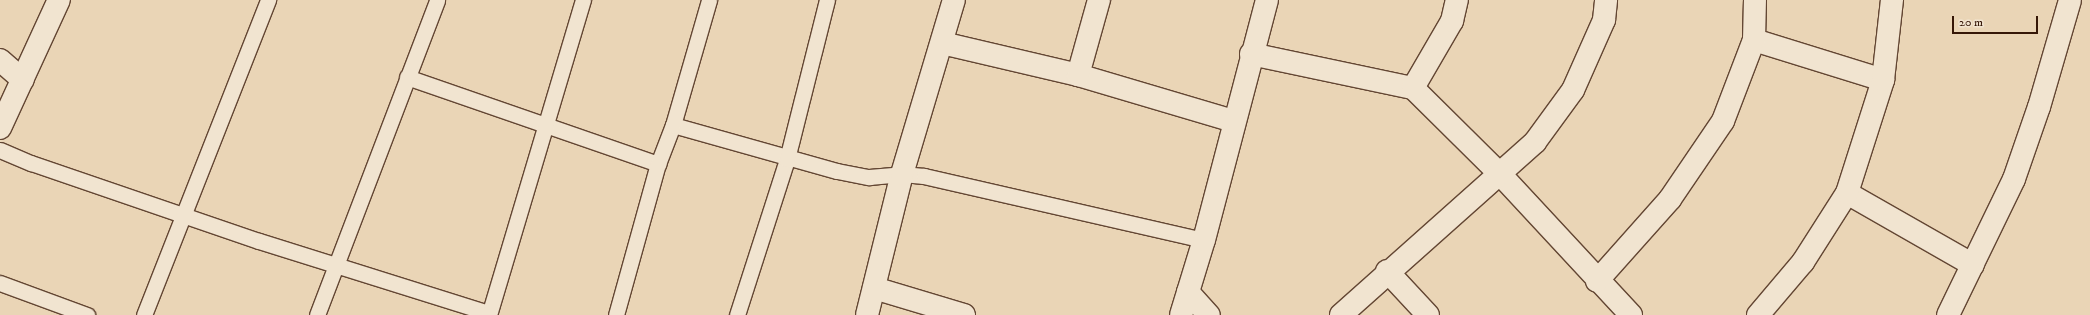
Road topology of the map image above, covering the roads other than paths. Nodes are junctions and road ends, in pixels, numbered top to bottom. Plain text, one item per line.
1 (59, 0) edge
2 (268, 0) edge
3 (437, 0) edge
4 (582, 0) edge
5 (709, 0) edge
6 (827, 0) edge
7 (954, 0) edge
8 (1099, 0) edge
9 (1267, 0) edge
10 (1457, 0) edge
11 (1606, 0) edge
12 (1756, 0) edge
13 (1892, 0) edge
14 (2070, 0) edge
15 (1754, 40) junction
16 (942, 43) junction
17 (1251, 54) junction
18 (0, 60) edge
19 (1078, 75) junction
20 (407, 77) junction
21 (23, 80) junction
22 (1882, 80) junction
23 (1414, 88) junction
24 (1233, 122) junction
25 (545, 124) junction
26 (673, 125) junction
27 (0, 128) edge
28 (0, 150) edge
29 (787, 159) junction
30 (658, 164) junction
31 (902, 174) junction
32 (1501, 175) junction
33 (1847, 194) junction
34 (182, 214) junction
35 (1204, 240) junction
36 (335, 264) junction
37 (1973, 265) junction
38 (1387, 271) junction
39 (1597, 281) junction
40 (0, 283) edge
41 (874, 288) junction
42 (1188, 292) junction
43 (489, 314) edge
44 (87, 315) edge
45 (144, 315) edge
46 (317, 315) edge
47 (616, 315) edge
48 (737, 315) edge
49 (867, 315) edge
50 (964, 315) edge
51 (1181, 315) edge
52 (1209, 315) edge
53 (1341, 315) edge
54 (1428, 315) edge
55 (1631, 315) edge
56 (1758, 315) edge
57 (1948, 315) edge

1 - 21 street
2 - 34 lane
3 - 20 lane
4 - 25 lane
5 - 26 lane
6 - 29 lane
7 - 16 street
8 - 19 street
9 - 17 street
10 - 23 street
11 - 32 street
12 - 15 street
13 - 22 street
14 - 37 street
15 - 22 street
15 - 39 street
16 - 19 street
16 - 31 street
17 - 23 street
17 - 24 street
18 - 21 street
19 - 24 street
20 - 25 lane
20 - 36 lane
21 - 27 street
22 - 33 street
23 - 32 street
24 - 35 street
25 - 30 lane
25 - 43 lane
26 - 29 lane
26 - 30 lane
28 - 34 lane
29 - 31 lane
29 - 48 lane
30 - 47 lane
31 - 35 lane
31 - 41 street
32 - 38 street
32 - 39 street
33 - 37 street
33 - 56 street
34 - 36 lane
34 - 45 lane
35 - 42 street
36 - 43 lane
36 - 46 lane
37 - 57 street
38 - 53 street
38 - 54 street
39 - 55 street
40 - 44 lane
41 - 49 street
41 - 50 street
42 - 51 street
42 - 52 street

